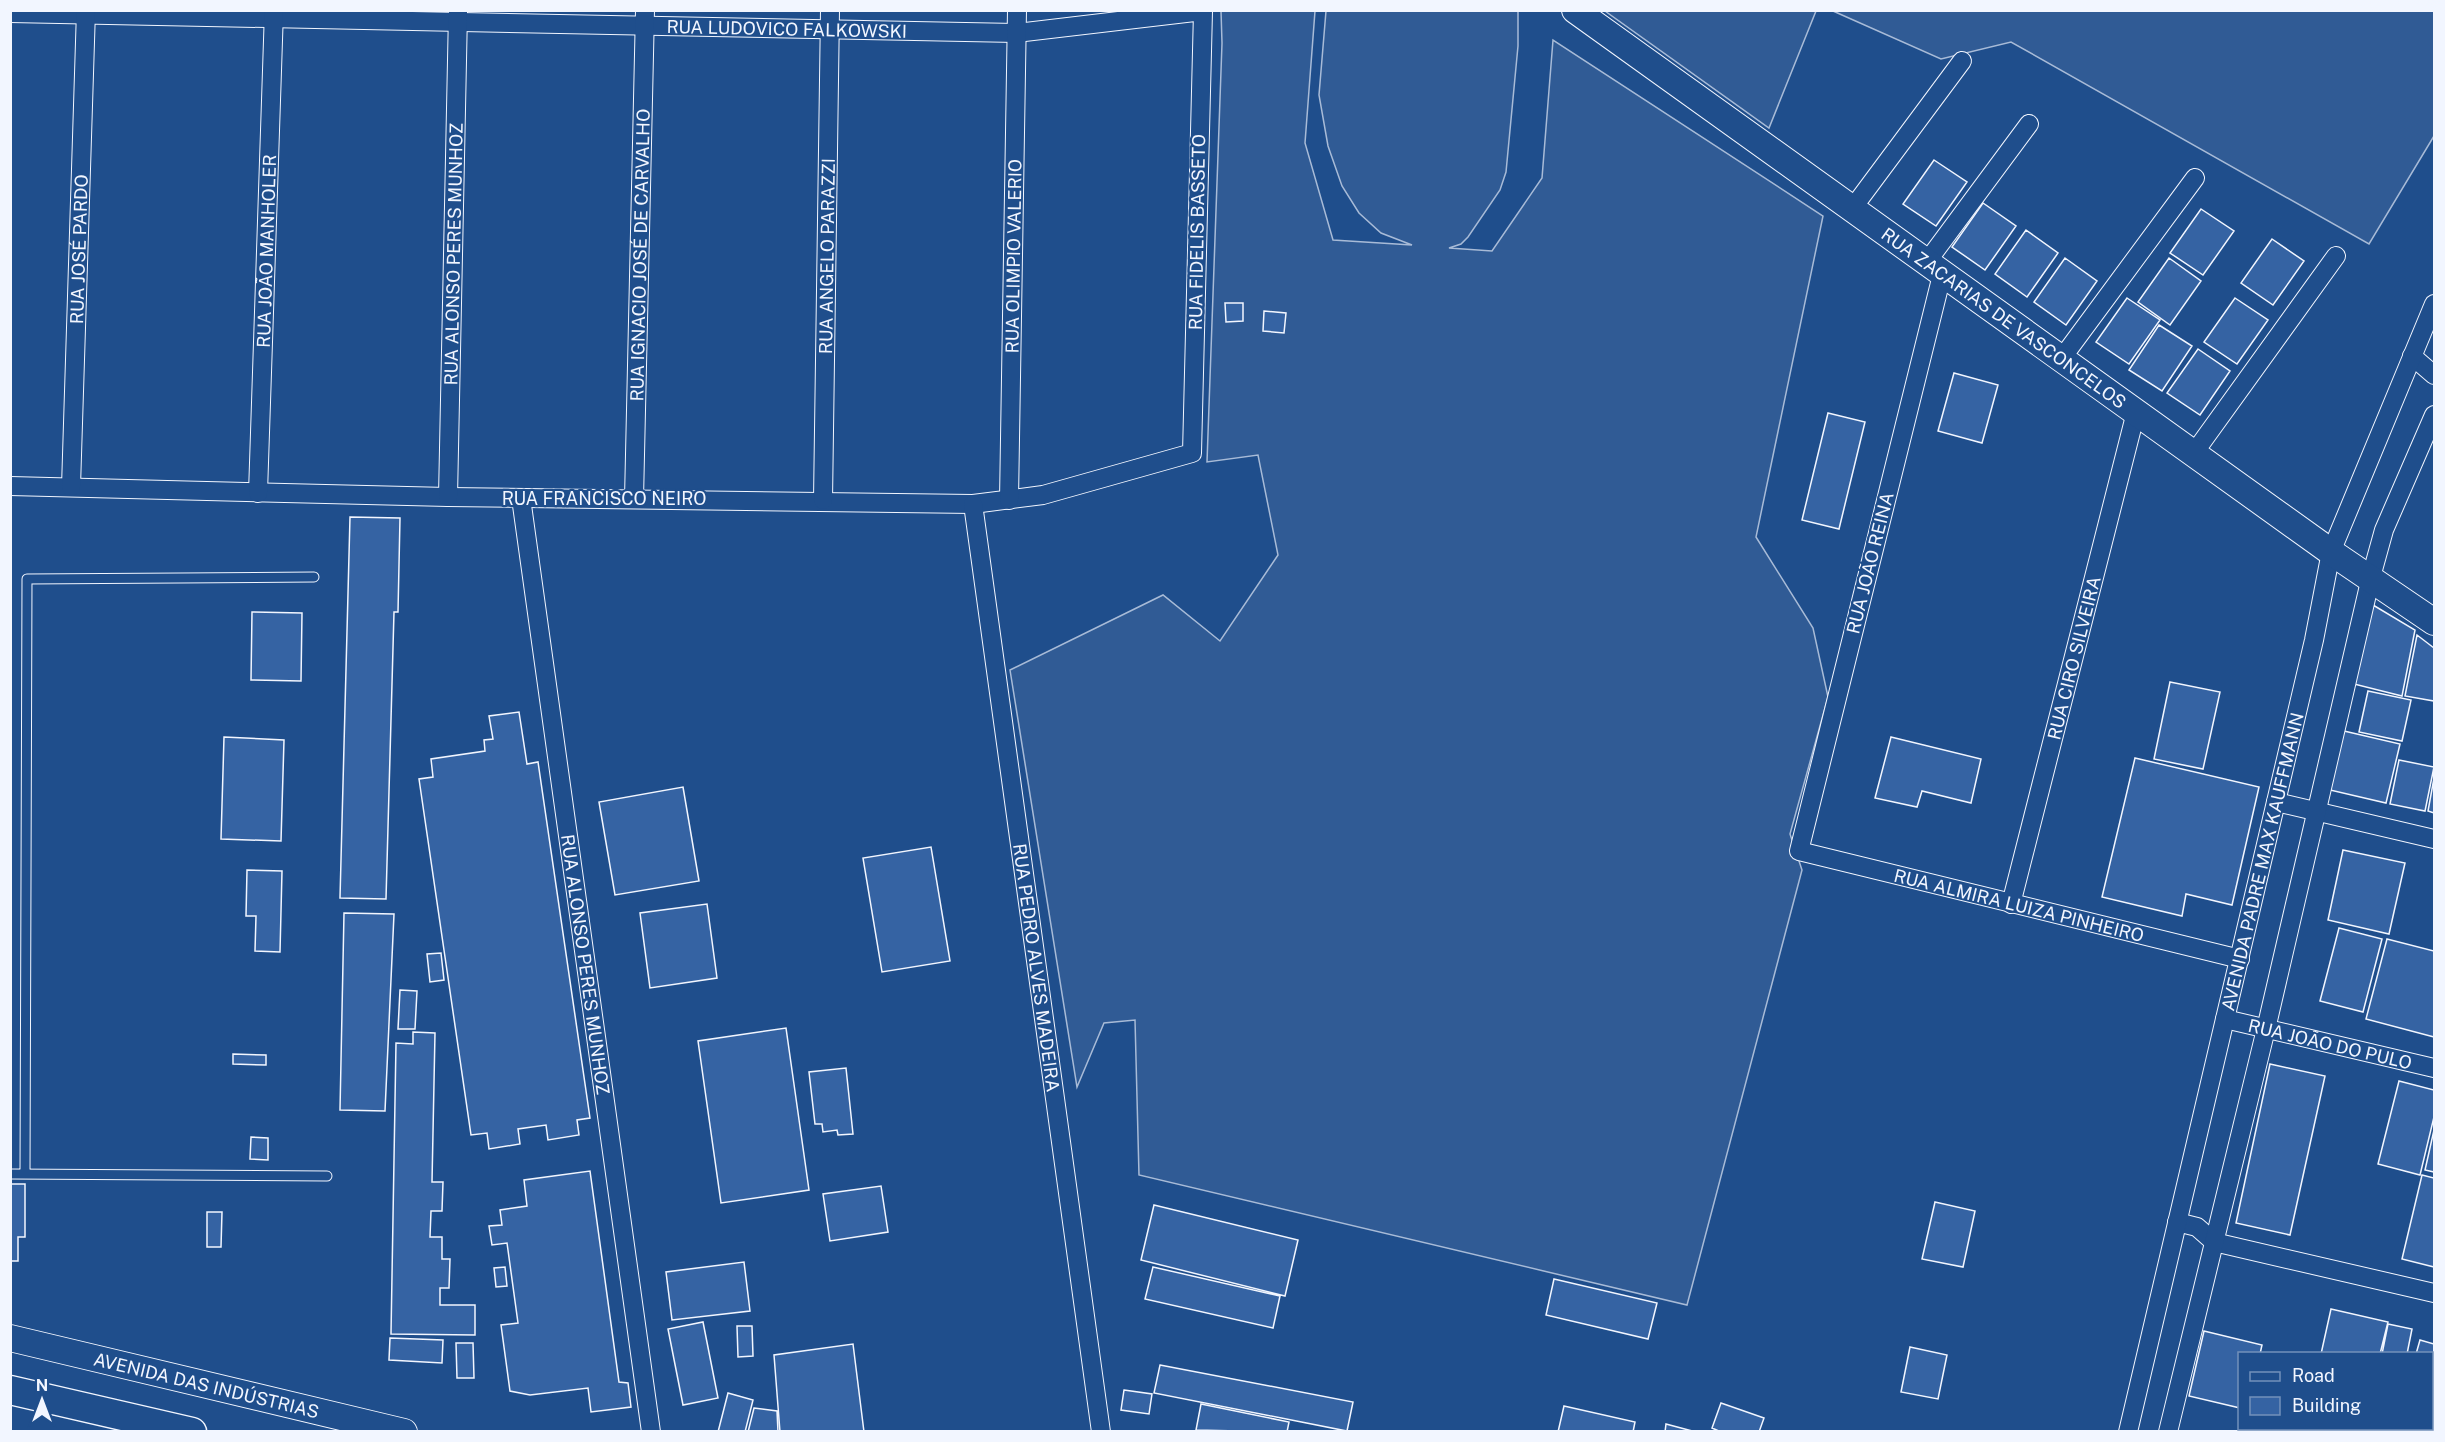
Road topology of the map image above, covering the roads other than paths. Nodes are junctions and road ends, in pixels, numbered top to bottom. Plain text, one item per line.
1 (830, 10) edge
2 (1017, 10) edge
3 (1575, 10) edge
4 (1203, 11) edge
5 (10, 13) edge
6 (86, 13) edge
7 (274, 15) edge
8 (458, 17) edge
9 (645, 18) edge
10 (829, 31) junction
11 (1016, 33) junction
12 (1962, 61) dead end
13 (2029, 124) dead end
14 (2195, 178) dead end
15 (1852, 209) junction
16 (2336, 256) dead end
17 (1934, 269) junction
18 (2434, 304) edge
19 (2412, 356) junction
20 (2062, 358) junction
21 (2434, 375) edge
22 (2136, 412) junction
23 (2434, 415) edge
24 (1192, 453) joint
25 (2194, 453) junction
26 (10, 486) edge
27 (71, 487) junction
28 (258, 493) junction
29 (448, 497) junction
30 (521, 498) junction
31 (634, 499) junction
32 (822, 500) junction
33 (1009, 500) junction
34 (973, 504) junction
35 (2331, 552) junction
36 (314, 577) dead end
37 (2371, 577) junction
38 (2434, 622) edge
39 (2276, 802) junction
40 (2316, 811) junction
41 (2434, 839) edge
42 (1798, 851) joint
43 (2012, 904) junction
44 (2240, 959) junction
45 (2225, 1019) junction
46 (2266, 1029) junction
47 (2434, 1068) edge
48 (10, 1174) edge
49 (25, 1174) junction
50 (327, 1176) dead end
51 (2177, 1222) junction
52 (2214, 1242) junction
53 (2434, 1293) edge
54 (10, 1338) edge
55 (10, 1390) edge
56 (192, 1431) edge
57 (404, 1431) edge
58 (651, 1431) edge
59 (1101, 1431) edge
60 (2128, 1431) edge
61 (2168, 1431) edge

1 - 10 street, RUA ANGELO PARAZZI
2 - 11 street, RUA OLIMPIO VALERIO
3 - 15 street, RUA ZACARIAS DE VASCONCELOS
4 - 11 street, RUA LUDOVICO FALKOWSKI
4 - 24 street, RUA FIDELIS BASSETO
5 - 6 street, RUA LUDOVICO FALKOWSKI
6 - 7 street, RUA LUDOVICO FALKOWSKI
6 - 27 street, RUA JOSÉ PARDO
7 - 8 street, RUA LUDOVICO FALKOWSKI
7 - 28 street, RUA JOÃO MANHOLER
8 - 9 street, RUA LUDOVICO FALKOWSKI
8 - 29 street, RUA ALONSO PERES MUNHOZ
9 - 10 street, RUA LUDOVICO FALKOWSKI
9 - 31 street, RUA IGNACIO JOSÉ DE CARVALHO
10 - 11 street, RUA LUDOVICO FALKOWSKI
10 - 32 street, RUA ANGELO PARAZZI
11 - 33 street, RUA OLIMPIO VALERIO
12 - 15 street
13 - 17 street
14 - 20 street
15 - 17 street, RUA ZACARIAS DE VASCONCELOS
16 - 25 street
17 - 20 street, RUA ZACARIAS DE VASCONCELOS
17 - 42 street, RUA JOÃO REINA
18 - 19 street, AVENIDA PADRE MAX KAUFFMANN
19 - 21 street
19 - 35 street, AVENIDA PADRE MAX KAUFFMANN
20 - 22 street, RUA ZACARIAS DE VASCONCELOS
22 - 25 street, RUA ZACARIAS DE VASCONCELOS
22 - 43 street, RUA CIRO SILVEIRA
23 - 37 street
24 - 33 street, RUA FRANCISCO NEIRO
25 - 35 street, RUA ZACARIAS DE VASCONCELOS
26 - 27 street, RUA FRANCISCO NEIRO
27 - 28 street, RUA FRANCISCO NEIRO
28 - 29 street, RUA FRANCISCO NEIRO
29 - 30 street, RUA FRANCISCO NEIRO
30 - 31 street, RUA FRANCISCO NEIRO
30 - 58 street, RUA ALONSO PERES MUNHOZ
31 - 32 street, RUA FRANCISCO NEIRO
32 - 34 street, RUA FRANCISCO NEIRO
33 - 34 street, RUA FRANCISCO NEIRO
34 - 59 street, RUA PEDRO ALVES MADEIRA
35 - 37 street, RUA ZACARIAS DE VASCONCELOS
35 - 39 street, AVENIDA PADRE MAX KAUFFMANN
36 - 49 lane
37 - 38 street, RUA ZACARIAS DE VASCONCELOS
37 - 40 street
39 - 40 street
39 - 44 street, AVENIDA PADRE MAX KAUFFMANN
40 - 41 street
40 - 46 street
42 - 43 street, RUA ALMIRA LUIZA PINHEIRO
43 - 44 street, RUA ALMIRA LUIZA PINHEIRO
44 - 45 street, AVENIDA PADRE MAX KAUFFMANN
45 - 46 street, RUA JOÃO DO PULO
45 - 51 street, AVENIDA PADRE MAX KAUFFMANN
46 - 47 street, RUA JOÃO DO PULO
46 - 52 street
48 - 49 lane
49 - 50 lane
51 - 52 street
51 - 60 street, AVENIDA PADRE MAX KAUFFMANN
52 - 53 street
52 - 61 street
54 - 57 street, AVENIDA DAS INDÚSTRIAS
55 - 56 main road

